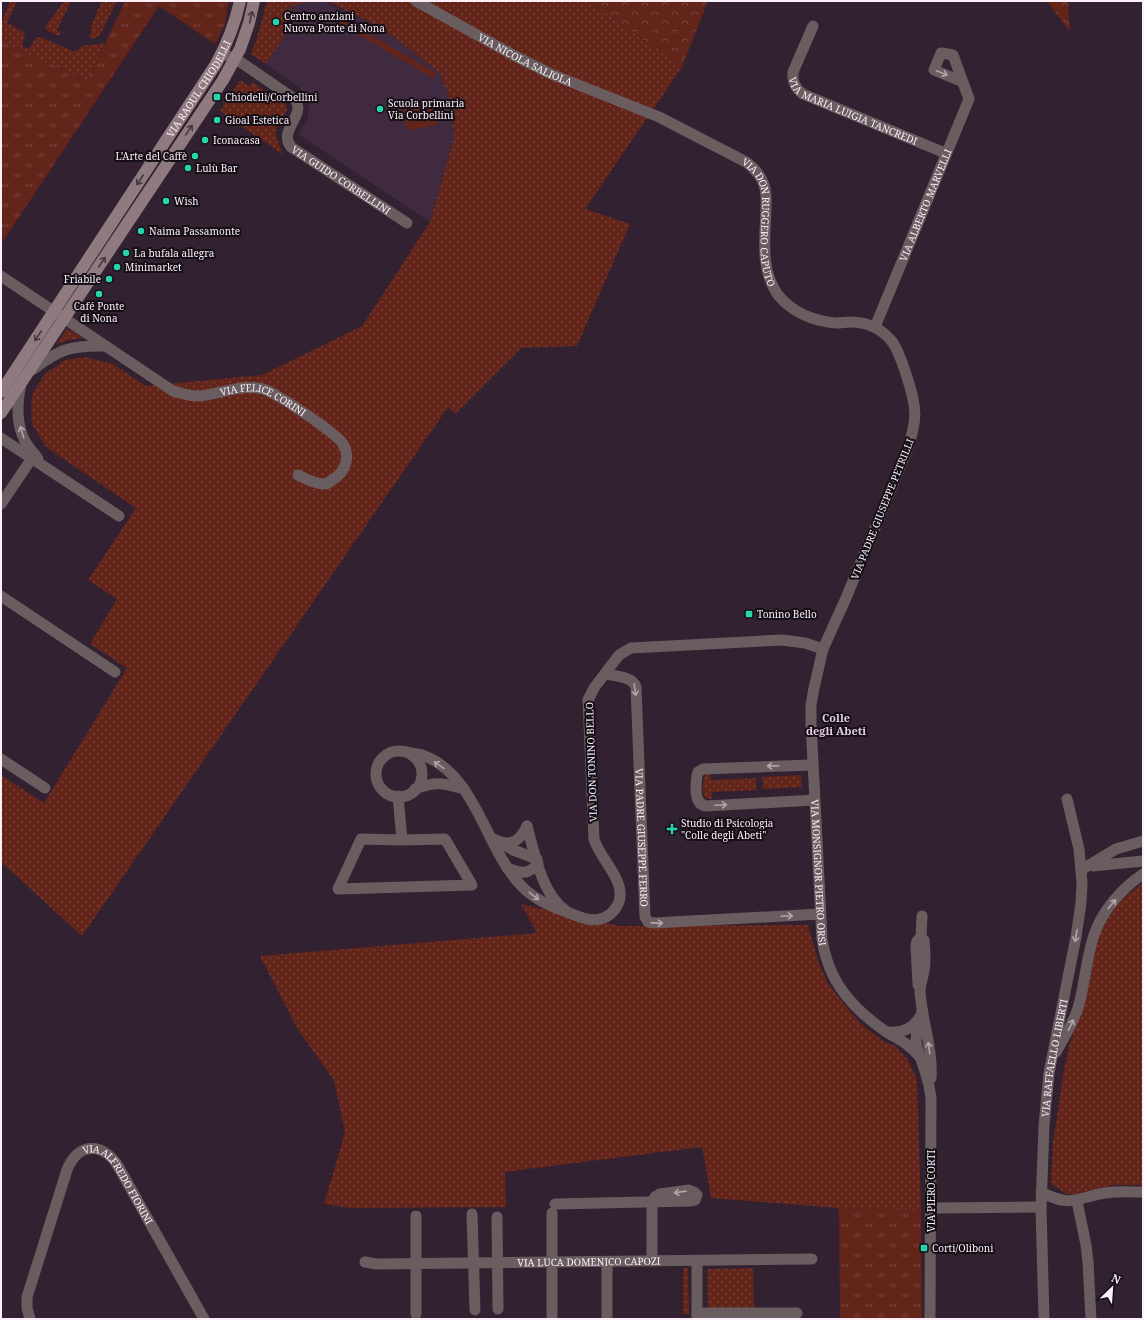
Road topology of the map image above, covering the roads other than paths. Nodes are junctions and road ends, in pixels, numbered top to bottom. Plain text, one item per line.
1 (240, 1) edge
2 (254, 1) edge
3 (416, 1) edge
4 (813, 26) dead end
5 (222, 53) junction
6 (235, 59) junction
7 (962, 82) dead end
8 (639, 110) joint
9 (945, 153) junction
10 (407, 223) dead end
11 (1, 276) edge
12 (60, 314) junction
13 (875, 327) junction
14 (107, 346) junction
15 (28, 372) junction
16 (21, 383) junction
17 (1, 392) edge
18 (1, 413) edge
19 (1, 438) edge
20 (32, 458) junction
21 (42, 465) junction
22 (298, 475) dead end
23 (1, 504) edge
24 (118, 516) dead end
25 (1, 596) edge
26 (823, 649) junction
27 (115, 672) dead end
28 (605, 674) junction
29 (407, 752) junction
30 (1, 759) edge
31 (812, 765) junction
32 (45, 788) dead end
33 (415, 789) junction
34 (464, 789) junction
35 (398, 796) junction
36 (1067, 799) dead end
37 (814, 800) junction
38 (402, 840) junction
39 (495, 840) junction
40 (1143, 841) edge
41 (537, 861) junction
42 (1143, 861) edge
43 (507, 868) junction
44 (1081, 870) junction
45 (1143, 874) edge
46 (570, 913) junction
47 (820, 914) junction
48 (922, 916) dead end
49 (922, 1010) junction
50 (886, 1031) junction
51 (919, 1056) junction
52 (1052, 1059) junction
53 (930, 1086) junction
54 (1041, 1192) junction
55 (1143, 1192) edge
56 (1076, 1201) junction
57 (1041, 1207) junction
58 (931, 1208) junction
59 (472, 1214) dead end
60 (416, 1216) dead end
61 (497, 1217) dead end
62 (812, 1259) dead end
63 (652, 1261) junction
64 (697, 1261) junction
65 (365, 1262) dead end
66 (473, 1262) junction
67 (497, 1262) junction
68 (552, 1262) junction
69 (607, 1262) junction
70 (415, 1263) junction
71 (498, 1309) dead end
72 (475, 1310) dead end
73 (797, 1313) dead end
74 (416, 1314) dead end
75 (697, 1316) edge
76 (30, 1319) edge
77 (204, 1319) edge
78 (552, 1319) edge
79 (607, 1319) edge
80 (930, 1319) edge
81 (1044, 1319) edge
82 (1090, 1319) edge

1 - 5 main road, VIA RAOUL CHIODELLI
6 -> 2 main road, VIA RAOUL CHIODELLI
3 - 8 street, VIA NICOLA SALIOLA
4 - 9 street, VIA MARIA LUIGIA TANCREDI
5 - 6 street, VIA GUIDO CORBELLINI
5 -> 12 main road, VIA RAOUL CHIODELLI
6 - 10 street, VIA GUIDO CORBELLINI
12 -> 6 main road, VIA RAOUL CHIODELLI
7 - 9 street, VIA ALBERTO MARVELLI
8 - 13 street, VIA DON RUGGERO CAPUTO
9 - 13 street, VIA ALBERTO MARVELLI
11 - 12 street, VIA FELICE CORINI
12 - 14 street, VIA FELICE CORINI
12 - 15 main road, VIA RAOUL CHIODELLI
12 -> 17 main road, VIA RAOUL CHIODELLI
13 - 26 street, VIA PADRE GIUSEPPE PETRILLI
14 - 15 street
14 - 22 street, VIA FELICE CORINI
15 - 16 main road, VIA RAOUL CHIODELLI
16 - 18 main road, VIA RAOUL CHIODELLI
21 -> 16 street
19 - 20 street
20 - 21 street
20 - 23 street
21 - 24 street
25 - 27 street
26 - 28 street, VIA DON TONINO BELLO
26 - 31 street, VIA MONSIGNOR PIETRO ORSI
28 - 46 street, VIA DON TONINO BELLO
28 -> 47 street, VIA PADRE GIUSEPPE FERRO
29 - 33 street
34 -> 29 street, VIA DON TONINO BELLO
29 - 35 street
30 - 32 street
31 - 37 street, VIA MONSIGNOR PIETRO ORSI
31 -> 37 street
33 - 34 street
33 - 35 street
34 - 39 street, VIA DON TONINO BELLO
35 - 38 street
36 - 44 street, VIA RAFFAELLO LIBERTI
37 - 47 street, VIA MONSIGNOR PIETRO ORSI
38 - 38 street
39 - 41 street
39 - 41 street, VIA DON TONINO BELLO
39 - 43 street, VIA DON TONINO BELLO
40 - 44 street
41 - 43 street
41 - 46 street, VIA DON TONINO BELLO
42 - 44 street
43 -> 46 street, VIA DON TONINO BELLO
44 -> 52 street, VIA RAFFAELLO LIBERTI
52 -> 45 street
47 - 50 street, VIA MONSIGNOR PIETRO ORSI
48 - 49 street, VIA PIERO CORTI
49 - 50 street
49 - 51 street, VIA PIERO CORTI
53 -> 49 street, VIA PIERO CORTI
50 - 51 street, VIA MONSIGNOR PIETRO ORSI
51 - 53 street, VIA PIERO CORTI
52 - 54 street, VIA RAFFAELLO LIBERTI
53 - 58 street, VIA PIERO CORTI
54 - 56 street
54 - 57 street, VIA RAFFAELLO LIBERTI
55 - 56 street
56 - 82 street
57 - 58 street
57 - 81 street, VIA RAFFAELLO LIBERTI
58 - 80 street, VIA PIERO CORTI
59 - 66 street
60 - 70 street
61 - 67 street
62 - 64 street, VIA LUCA DOMENICO CAPOZI
63 - 64 street, VIA LUCA DOMENICO CAPOZI
63 - 68 street
63 - 69 street, VIA LUCA DOMENICO CAPOZI
64 - 75 street
65 - 70 street, VIA LUCA DOMENICO CAPOZI
66 - 67 street, VIA LUCA DOMENICO CAPOZI
66 - 70 street, VIA LUCA DOMENICO CAPOZI
66 - 72 street
67 - 68 street, VIA LUCA DOMENICO CAPOZI
67 - 71 street
68 - 69 street, VIA LUCA DOMENICO CAPOZI
68 - 78 street
69 - 79 street
70 - 74 street
73 - 75 street
76 - 77 street, VIA ALFREDO FIORINI

